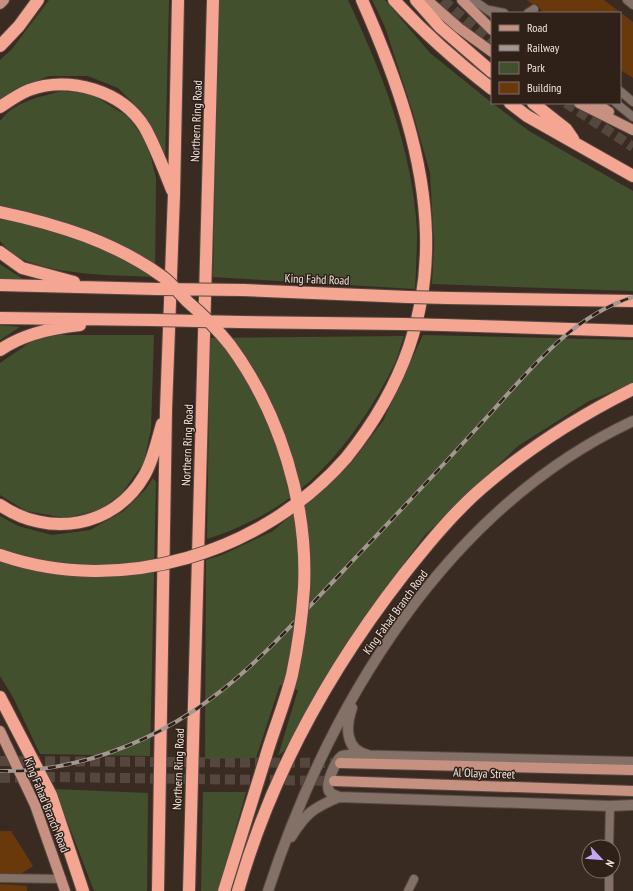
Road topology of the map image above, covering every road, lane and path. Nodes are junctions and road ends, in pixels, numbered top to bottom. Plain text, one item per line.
1 (4, 0) edge
2 (38, 0) edge
3 (178, 0) edge
4 (213, 0) edge
5 (362, 0) edge
6 (394, 0) edge
7 (416, 0) edge
8 (427, 0) edge
9 (462, 0) edge
10 (473, 0) edge
11 (627, 0) edge
12 (0, 4) edge
13 (633, 5) edge
14 (491, 12) edge
15 (491, 29) edge
16 (0, 46) edge
17 (491, 51) edge
18 (491, 71) edge
19 (491, 88) edge
20 (621, 92) edge
21 (633, 102) edge
22 (511, 104) edge
23 (534, 104) edge
24 (581, 104) edge
25 (597, 104) edge
26 (617, 104) edge
27 (0, 107) edge
28 (633, 117) edge
29 (633, 128) edge
30 (577, 145) junction
31 (633, 176) edge
32 (174, 194) junction
33 (0, 212) edge
34 (0, 252) edge
35 (0, 285) edge
36 (99, 288) junction
37 (633, 302) edge
38 (0, 318) edge
39 (139, 319) junction
40 (633, 331) edge
41 (0, 350) edge
42 (633, 389) edge
43 (166, 410) junction
44 (633, 421) edge
45 (0, 505) edge
46 (0, 555) edge
47 (361, 682) junction
48 (0, 697) edge
49 (0, 731) edge
50 (380, 756) junction
51 (633, 762) edge
52 (340, 763) tunnel mouth
53 (633, 770) edge
54 (334, 781) tunnel mouth
55 (633, 792) edge
56 (340, 796) junction
57 (633, 805) edge
58 (610, 806) junction
59 (609, 839) edge
60 (278, 860) junction
61 (0, 878) edge
62 (62, 879) junction
63 (414, 879) dead end
64 (609, 879) edge
65 (65, 891) edge
66 (83, 891) edge
67 (158, 891) edge
68 (189, 891) edge
69 (224, 891) edge
70 (238, 891) edge
71 (268, 891) edge
72 (408, 891) edge
73 (609, 891) edge

1 - 12 main road
2 - 16 highway
3 - 32 highway, Northern Ring Road
4 - 68 highway, Northern Ring Road
5 - 46 highway, bridge
6 - 19 highway
7 - 18 highway
8 - 17 main road
9 - 15 main road
10 - 14 street
11 - 13 street
20 - 21 street
22 - 30 highway
23 - 30 highway
24 - 29 main road
25 - 29 main road
26 - 28 street
27 - 32 highway
30 - 31 highway
32 - 43 highway, Northern Ring Road
33 - 69 highway, bridge
34 - 36 highway
35 - 36 highway, King Fahd Road
36 - 37 highway, King Fahd Road, bridge
38 - 39 highway
39 - 40 highway, bridge
39 - 41 highway
42 - 70 highway
43 - 45 highway
43 - 67 highway, Northern Ring Road
44 - 47 street, King Fahad Branch Road
47 - 50 street
47 - 60 street, King Fahad Branch Road
48 - 66 highway
49 - 62 main road, King Fahad Branch Road
50 - 51 street
50 - 56 street
52 - 53 main road, Al Olaya Street
54 - 55 main road, Al Olaya Street
56 - 58 street
56 - 60 street
57 - 58 street
58 - 59 street
60 - 71 street, King Fahad Branch Road
61 - 62 street
62 - 65 main road, King Fahad Branch Road
63 - 72 street
64 - 73 street

